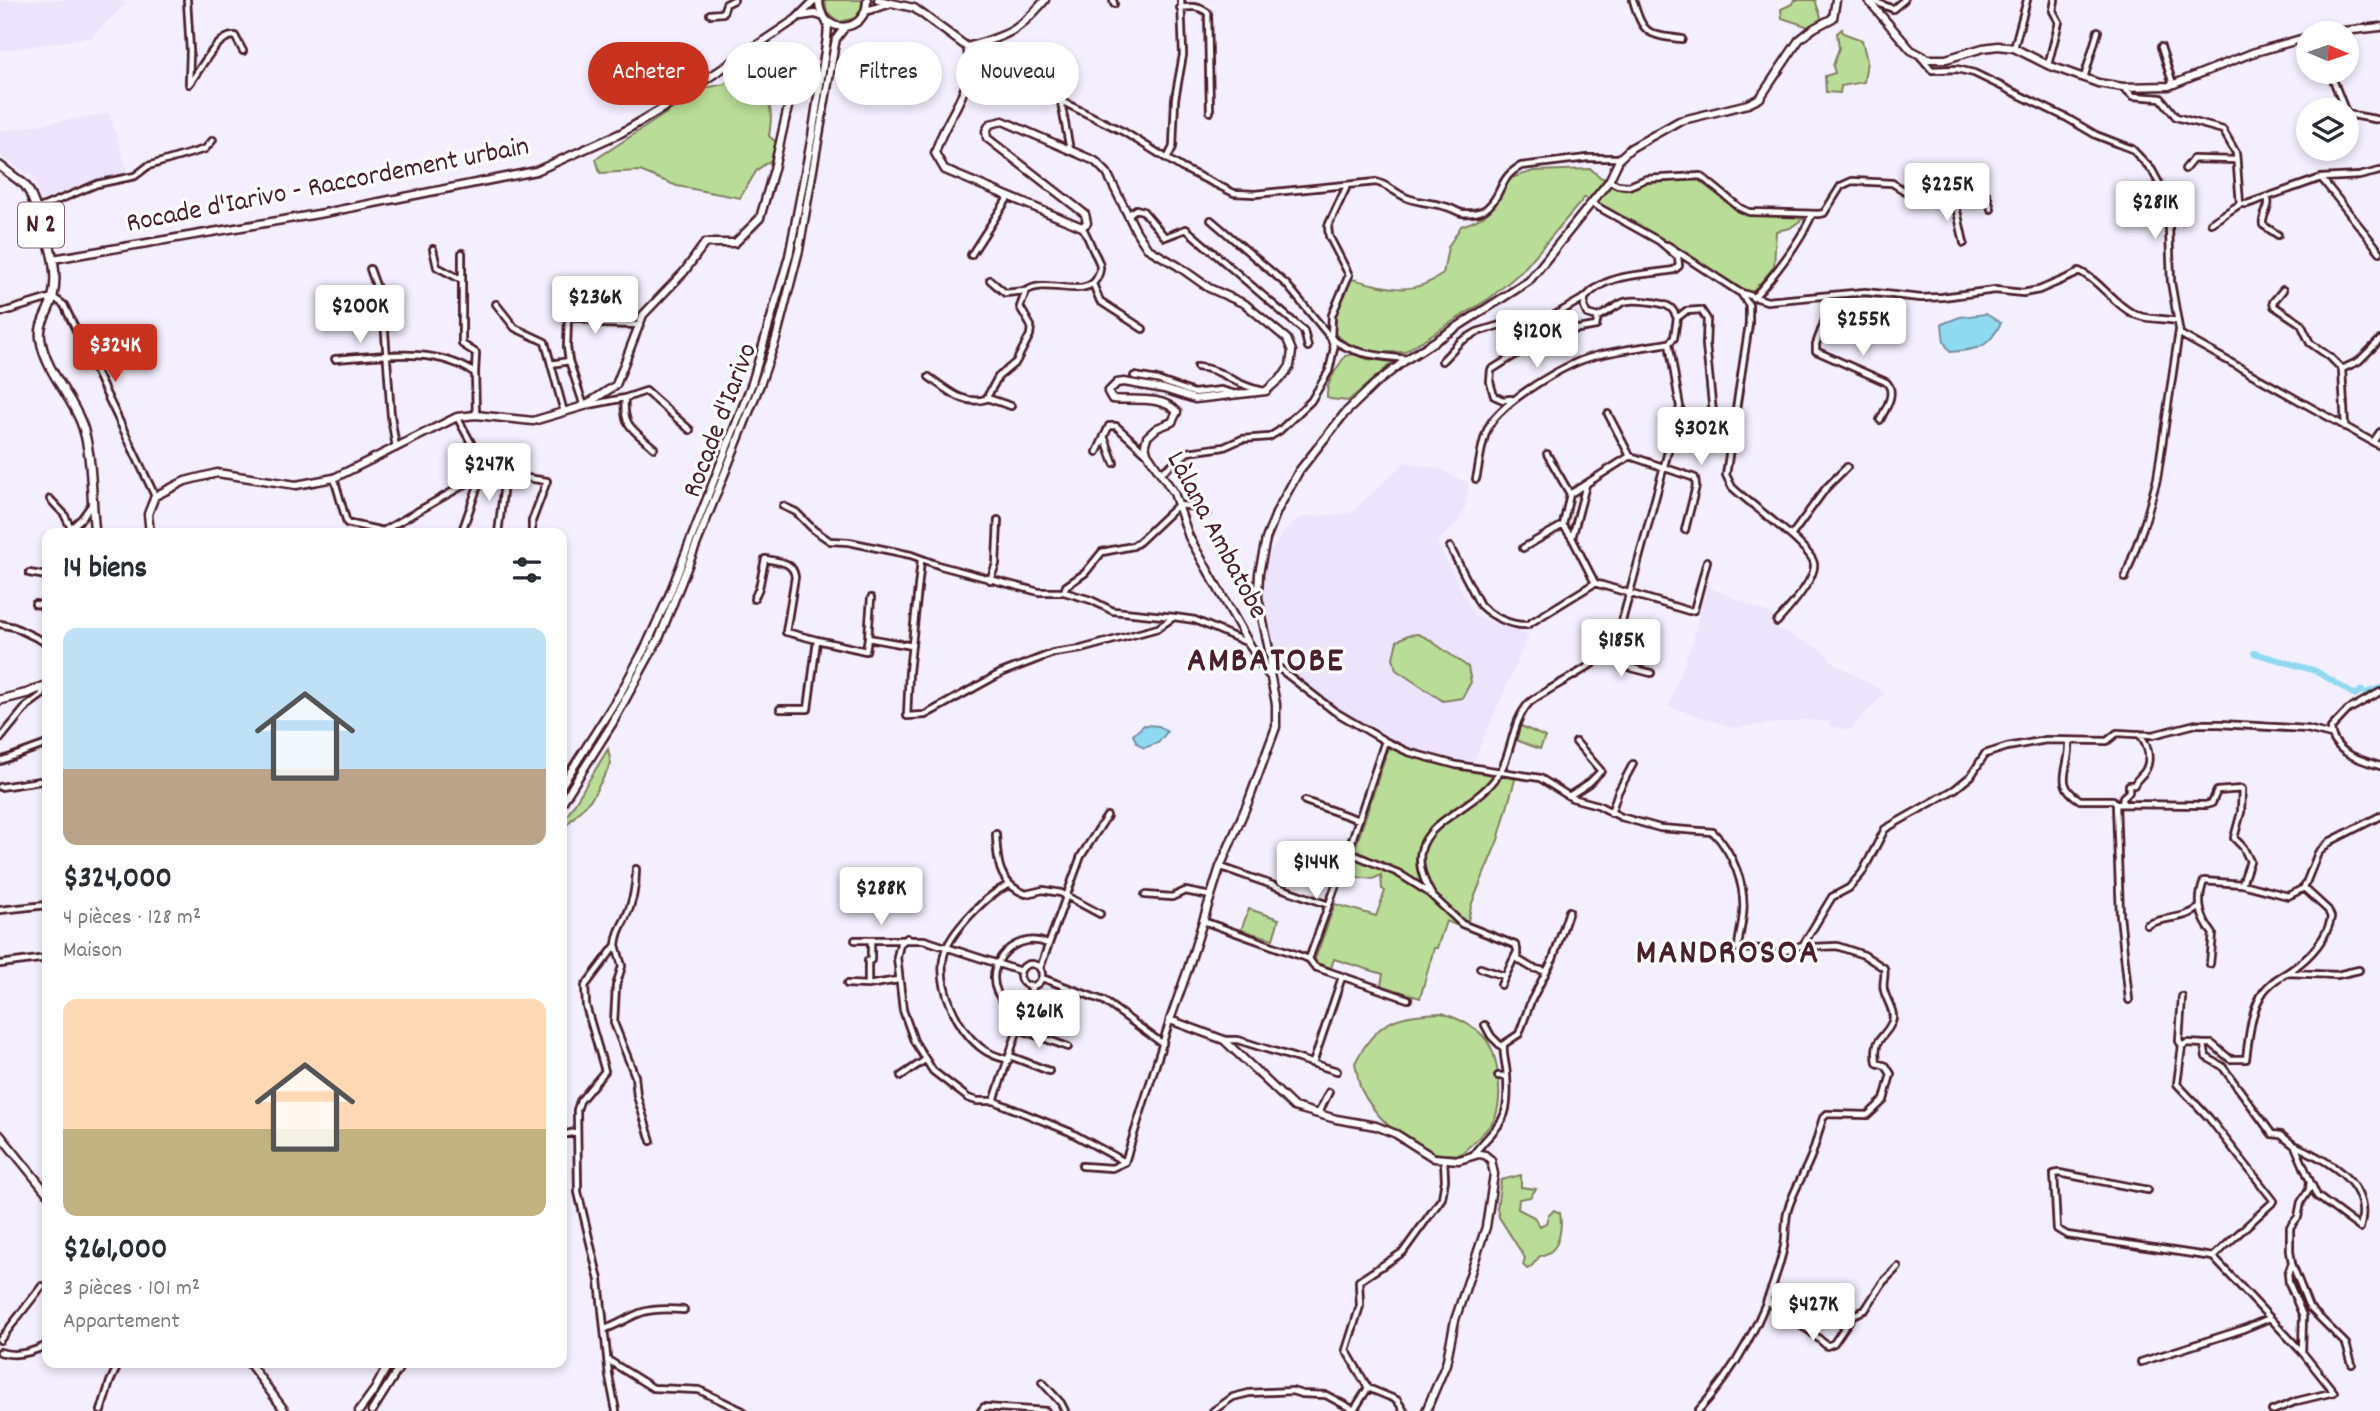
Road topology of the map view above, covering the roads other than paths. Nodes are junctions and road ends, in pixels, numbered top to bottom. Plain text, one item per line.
1 (187, 0) edge
2 (734, 0) edge
3 (817, 0) edge
4 (867, 0) edge
5 (878, 0) edge
6 (1045, 0) edge
7 (1181, 0) edge
8 (1633, 0) edge
9 (1836, 0) edge
10 (1869, 0) edge
11 (1904, 0) edge
12 (2027, 0) edge
13 (2056, 0) edge
14 (891, 4) junction
15 (1180, 8) junction
16 (865, 12) junction
17 (710, 15) dead end
18 (799, 16) junction
19 (824, 18) junction
20 (845, 27) junction
21 (2380, 27) edge
22 (2359, 29) edge
23 (2098, 31) dead end
24 (1682, 38) dead end
25 (2296, 40) edge
26 (763, 41) edge
27 (960, 42) edge
28 (984, 42) edge
29 (2161, 47) dead end
30 (2014, 48) junction
31 (243, 51) dead end
32 (1920, 55) junction
33 (2048, 65) junction
34 (723, 69) edge
35 (2084, 78) junction
36 (2173, 85) junction
37 (2123, 87) junction
38 (787, 105) edge
39 (958, 105) edge
40 (1060, 105) edge
41 (1069, 105) edge
42 (1210, 112) dead end
43 (2359, 115) edge
44 (2380, 120) edge
45 (213, 140) dead end
46 (1070, 150) junction
47 (1620, 158) junction
48 (1167, 159) junction
49 (2236, 160) junction
50 (0, 166) edge
51 (2185, 169) dead end
52 (2380, 171) edge
53 (2321, 178) junction
54 (1609, 181) junction
55 (1347, 186) junction
56 (1954, 197) junction
57 (2267, 197) junction
58 (1007, 198) junction
59 (1590, 203) junction
60 (2240, 204) junction
61 (1991, 209) dead end
62 (36, 210) junction
63 (1128, 215) junction
64 (1812, 215) junction
65 (1212, 220) dead end
66 (2211, 223) dead end
67 (1082, 228) junction
68 (2278, 235) dead end
69 (1659, 241) junction
70 (1965, 243) dead end
71 (433, 249) dead end
72 (2380, 252) edge
73 (462, 253) dead end
74 (971, 255) dead end
75 (53, 259) junction
76 (370, 269) dead end
77 (462, 280) junction
78 (990, 280) dead end
79 (1093, 284) junction
80 (2283, 290) dead end
81 (1026, 291) junction
82 (1738, 292) junction
83 (1826, 297) junction
84 (53, 298) junction
85 (1585, 298) junction
86 (1754, 298) junction
87 (496, 304) dead end
88 (0, 313) edge
89 (1598, 317) junction
90 (1677, 318) junction
91 (2177, 321) junction
92 (639, 325) junction
93 (1143, 329) dead end
94 (2179, 331) junction
95 (1331, 338) junction
96 (2380, 340) edge
97 (1669, 343) junction
98 (1308, 347) dead end
99 (387, 354) junction
100 (335, 359) dead end
101 (1408, 359) junction
102 (569, 361) junction
103 (1442, 361) dead end
104 (551, 364) junction
105 (1197, 367) dead end
106 (2342, 369) junction
107 (475, 373) junction
108 (1134, 376) dead end
109 (929, 377) dead end
110 (1266, 391) junction
111 (1236, 395) junction
112 (625, 398) junction
113 (987, 398) junction
114 (1512, 399) junction
115 (584, 406) junction
116 (1012, 406) dead end
117 (564, 412) junction
118 (1608, 414) dead end
119 (476, 415) junction
120 (457, 417) junction
121 (1880, 420) dead end
122 (1714, 423) dead end
123 (2345, 427) junction
124 (690, 430) dead end
125 (2380, 432) edge
126 (1103, 435) junction
127 (2373, 442) junction
128 (2380, 446) edge
129 (396, 447) junction
130 (654, 448) dead end
131 (1097, 452) dead end
132 (1147, 453) junction
133 (1547, 454) dead end
134 (1630, 456) junction
135 (1114, 463) dead end
136 (1847, 467) dead end
137 (1665, 468) junction
138 (487, 472) junction
139 (1161, 473) junction
140 (505, 475) junction
141 (481, 477) junction
142 (334, 478) junction
143 (1476, 478) dead end
144 (1586, 485) junction
145 (1570, 494) junction
146 (155, 496) junction
147 (50, 499) dead end
148 (92, 504) junction
149 (1178, 505) junction
150 (783, 506) dead end
151 (1207, 513) dead end
152 (998, 520) dead end
153 (1563, 525) junction
154 (94, 528) edge
155 (149, 528) edge
156 (370, 528) edge
157 (388, 528) edge
158 (463, 528) edge
159 (499, 528) edge
160 (532, 528) edge
161 (1685, 530) dead end
162 (1791, 536) junction
163 (1572, 538) junction
164 (1450, 547) dead end
165 (1523, 548) dead end
166 (921, 560) junction
167 (1707, 561) dead end
168 (29, 573) dead end
169 (42, 575) edge
170 (2125, 578) dead end
171 (990, 580) junction
172 (1595, 583) junction
173 (1064, 592) junction
174 (1630, 594) junction
175 (754, 598) dead end
176 (872, 598) dead end
177 (35, 604) dead end
178 (42, 605) edge
179 (1174, 617) junction
180 (1777, 622) dead end
181 (0, 624) edge
182 (868, 638) junction
183 (817, 640) junction
184 (42, 641) edge
185 (1249, 643) junction
186 (912, 646) junction
187 (1609, 652) junction
188 (1264, 659) junction
189 (1651, 673) dead end
190 (42, 687) edge
191 (2380, 692) edge
192 (42, 695) edge
193 (0, 700) edge
194 (780, 709) dead end
195 (2138, 734) junction
196 (2331, 735) junction
197 (0, 739) edge
198 (1385, 741) junction
199 (2069, 741) junction
200 (1576, 742) dead end
201 (42, 746) edge
202 (0, 761) edge
203 (1633, 764) dead end
204 (2380, 766) edge
205 (1501, 771) junction
206 (567, 777) edge
207 (42, 780) edge
208 (0, 787) edge
209 (567, 795) edge
210 (1569, 796) junction
211 (1305, 801) dead end
212 (2116, 804) junction
213 (2122, 804) junction
214 (1611, 813) junction
215 (1107, 816) dead end
216 (2380, 816) edge
217 (1359, 820) junction
218 (996, 834) dead end
219 (1348, 852) junction
220 (1220, 867) junction
221 (636, 869) dead end
222 (2242, 884) junction
223 (1009, 885) junction
224 (2304, 888) junction
225 (1145, 895) dead end
226 (1065, 896) junction
227 (1210, 896) junction
228 (1433, 897) junction
229 (42, 905) edge
230 (1329, 905) junction
231 (2199, 908) junction
232 (0, 909) edge
233 (1569, 911) dead end
234 (1100, 914) dead end
235 (1202, 921) junction
236 (2147, 925) dead end
237 (907, 939) junction
238 (855, 940) dead end
239 (871, 940) junction
240 (1048, 943) junction
241 (1803, 944) junction
242 (615, 945) junction
243 (947, 947) junction
244 (1516, 954) junction
245 (42, 959) edge
246 (1309, 959) junction
247 (0, 964) edge
248 (996, 964) junction
249 (2210, 964) dead end
250 (1040, 968) junction
251 (1480, 968) dead end
252 (1020, 971) junction
253 (1545, 971) junction
254 (2358, 971) dead end
255 (2287, 973) junction
256 (1504, 976) junction
257 (1342, 977) junction
258 (1042, 978) junction
259 (898, 980) junction
260 (847, 984) dead end
261 (868, 985) junction
262 (1501, 985) dead end
263 (1032, 987) junction
264 (2182, 997) dead end
265 (1408, 999) dead end
266 (2129, 1000) dead end
267 (1024, 1014) junction
268 (1170, 1020) junction
269 (1485, 1025) dead end
270 (1019, 1029) junction
271 (1224, 1040) junction
272 (1163, 1044) junction
273 (2204, 1044) junction
274 (2182, 1046) junction
275 (1068, 1047) dead end
276 (1503, 1048) junction
277 (1009, 1058) junction
278 (925, 1060) junction
279 (1313, 1063) junction
280 (1049, 1071) dead end
281 (1337, 1072) dead end
282 (901, 1076) dead end
283 (1498, 1076) dead end
284 (1507, 1076) junction
285 (1329, 1092) dead end
286 (994, 1101) junction
287 (1318, 1114) junction
288 (576, 1132) junction
289 (567, 1134) edge
290 (0, 1135) edge
291 (651, 1141) dead end
292 (2295, 1146) junction
293 (1473, 1156) junction
294 (1444, 1159) junction
295 (1125, 1162) junction
296 (1082, 1166) dead end
297 (2310, 1181) junction
298 (42, 1187) edge
299 (2148, 1190) dead end
300 (2213, 1257) junction
301 (2292, 1263) junction
302 (1898, 1267) dead end
303 (42, 1286) dead end
304 (1844, 1287) dead end
305 (1768, 1301) junction
306 (684, 1310) dead end
307 (2270, 1318) junction
308 (605, 1329) junction
309 (1810, 1331) junction
310 (0, 1340) edge
311 (42, 1347) edge
312 (0, 1352) edge
313 (2302, 1352) junction
314 (608, 1360) junction
315 (2141, 1362) dead end
316 (2352, 1364) dead end
317 (117, 1368) edge
318 (253, 1368) edge
319 (386, 1368) edge
320 (399, 1368) edge
321 (1042, 1382) dead end
322 (1368, 1388) junction
323 (1402, 1410) edge
324 (101, 1411) edge
325 (285, 1411) edge
326 (359, 1411) edge
327 (372, 1411) edge
328 (616, 1411) edge
329 (743, 1411) edge
330 (981, 1411) edge
331 (1046, 1411) edge
332 (1065, 1411) edge
333 (1213, 1411) edge
334 (1426, 1411) edge
335 (1698, 1411) edge
336 (2272, 1411) edge

1 - 31 street
2 - 17 street
3 - 18 street, Rocade d'Iarivo - Raccordement urbain
3 - 19 street, Rocade d'Iarivo
4 - 16 street
5 - 14 street
6 - 28 street
7 - 15 street
8 - 24 street
9 - 47 street
10 - 11 street
10 - 32 street
12 - 30 street
13 - 33 street
14 - 16 street
14 - 27 street
15 - 42 street
15 - 48 street
16 - 20 street
18 - 19 street
18 - 26 street, Rocade d'Iarivo - Raccordement urbain
19 - 20 street
19 - 206 street, Rocade d'Iarivo
20 - 209 street, Rocade d'Iarivo
21 - 22 street
23 - 35 street
25 - 36 street
29 - 36 street
30 - 32 street
30 - 33 street
32 - 91 street
33 - 35 street
34 - 75 street, Rocade d'Iarivo - Raccordement urbain
35 - 37 street
36 - 37 street
37 - 49 street
38 - 92 street
39 - 58 street
40 - 46 street
41 - 48 street
43 - 44 street
45 - 62 street
46 - 63 street
46 - 67 street
47 - 54 street
47 - 55 street
48 - 55 street
49 - 51 street
49 - 60 street
50 - 62 main road, N 2
52 - 53 street
53 - 57 street
53 - 72 street
54 - 59 street
54 - 64 street
55 - 95 street
56 - 61 street
56 - 64 street
56 - 70 street
57 - 60 street
57 - 68 street
58 - 67 street
58 - 74 street
59 - 69 street
59 - 101 street
60 - 66 street
62 - 75 main road, N 2
63 - 98 street
63 - 110 street
64 - 86 street
65 - 95 street
67 - 79 street
69 - 82 street
69 - 85 street
71 - 77 street
73 - 77 street
75 - 84 main road, N 2
76 - 99 street
77 - 107 street
78 - 81 street
79 - 81 street
79 - 93 street
80 - 106 street
81 - 113 street
82 - 86 street
82 - 162 street
83 - 86 street
83 - 91 street
83 - 121 street
84 - 88 street
84 - 146 street
84 - 148 main road, N 2
85 - 89 street
85 - 103 street
87 - 104 street
89 - 90 street
89 - 114 street
90 - 97 street
90 - 122 street
91 - 94 street
92 - 102 street
92 - 115 street
94 - 123 street
94 - 170 street
95 - 101 street
95 - 139 street
96 - 106 street
97 - 114 street
97 - 137 street
99 - 100 street
99 - 107 street
99 - 129 street
101 - 188 street
102 - 104 street
102 - 115 street
104 - 117 street
105 - 110 street
106 - 123 street
107 - 119 street
108 - 111 street
109 - 113 street
110 - 111 street, Làlana Ambatobe
111 - 132 street, Làlana Ambatobe
112 - 115 street
112 - 124 street
112 - 130 street
113 - 116 street
114 - 143 street
115 - 117 street
117 - 119 street
118 - 134 street
119 - 120 street
120 - 129 street
120 - 138 street
123 - 127 street
125 - 127 street
126 - 131 street
126 - 132 street
126 - 135 street
127 - 128 street
129 - 142 street
132 - 139 street, Làlana Ambatobe
133 - 145 street
134 - 137 street
134 - 144 street
136 - 162 street
137 - 161 street
137 - 174 street
138 - 140 street
138 - 141 street
139 - 149 street, Làlana Ambatobe
140 - 159 street
140 - 160 street
141 - 157 street
141 - 158 street
142 - 146 street
142 - 156 street
144 - 145 street
144 - 163 street
145 - 153 street
146 - 155 street
147 - 148 street
148 - 154 main road, N 2
149 - 151 street
149 - 173 street
149 - 185 street, Làlana Ambatobe
150 - 166 street
152 - 171 street
153 - 163 street
153 - 165 street
162 - 180 street
163 - 172 street
164 - 172 street
166 - 171 street
166 - 186 street
167 - 174 street
168 - 169 street
171 - 173 street
172 - 174 street
173 - 179 street
174 - 187 street
175 - 183 street
176 - 182 street
177 - 178 street
179 - 185 street
179 - 186 street
181 - 184 street
182 - 183 street
182 - 186 street
183 - 194 street
185 - 188 street, Làlana Ambatobe
187 - 189 street
187 - 205 street
188 - 198 street
188 - 220 street, Làlana Ambatobe
190 - 193 main road
191 - 196 street
192 - 197 street
195 - 196 street
195 - 199 street
195 - 213 street
196 - 204 street
198 - 205 street
198 - 217 street
199 - 212 street
199 - 241 street
200 - 210 street
201 - 202 street
203 - 214 street
205 - 210 street
205 - 228 street
207 - 208 street
210 - 214 street
211 - 217 street
212 - 213 street
212 - 266 street
213 - 222 street
214 - 241 street
215 - 226 street
216 - 224 street
217 - 219 street
218 - 223 street
219 - 228 street
219 - 230 street
220 - 227 street
220 - 230 street
221 - 242 street
222 - 224 street
222 - 231 street
223 - 226 street
223 - 243 street
224 - 255 street
225 - 227 street
226 - 234 street
226 - 240 street
227 - 235 street
228 - 244 street
229 - 232 street
230 - 246 street
231 - 236 street
231 - 249 street
233 - 253 street
235 - 246 street
235 - 268 street
237 - 239 street
237 - 243 street
237 - 259 street
238 - 239 street
239 - 261 street
240 - 248 street
240 - 250 street
241 - 305 street
242 - 288 street
242 - 291 street
243 - 248 street
243 - 277 street
244 - 253 street
244 - 256 street
245 - 247 street
246 - 257 street
248 - 252 street
248 - 267 street
250 - 252 street
250 - 258 street
251 - 256 street
252 - 263 street
253 - 276 street
254 - 255 street
255 - 273 street
256 - 262 street
257 - 265 street
257 - 279 street
258 - 263 street
258 - 272 street
259 - 261 street
259 - 278 street
260 - 261 street
263 - 267 street
264 - 274 street
267 - 270 street
268 - 271 street
268 - 272 street
269 - 276 street
270 - 275 street
270 - 277 street
271 - 279 street
271 - 287 street
272 - 295 street
273 - 274 street
273 - 292 street
274 - 300 street
276 - 284 street
277 - 280 street
277 - 286 street
278 - 282 street
278 - 286 street
279 - 281 street
283 - 284 street
284 - 293 street
285 - 287 street
286 - 295 street
287 - 294 street
288 - 289 street
288 - 308 street
290 - 298 street
292 - 297 street
292 - 297 street
293 - 294 street
293 - 334 street
294 - 322 street
295 - 296 street
297 - 301 street
299 - 300 street
300 - 307 street
301 - 313 street
301 - 316 street
302 - 309 street
303 - 310 street
304 - 309 street
305 - 309 street
305 - 335 street
306 - 308 street
307 - 313 street
307 - 315 street
308 - 314 street
311 - 312 street
313 - 336 street
314 - 328 street
314 - 329 street
317 - 324 street
318 - 325 street
319 - 326 street
320 - 327 street
321 - 332 street
322 - 323 street
322 - 333 street
330 - 331 street

